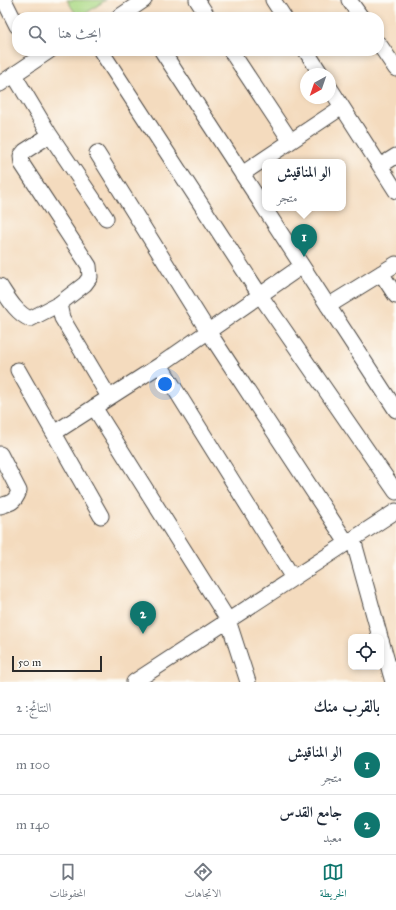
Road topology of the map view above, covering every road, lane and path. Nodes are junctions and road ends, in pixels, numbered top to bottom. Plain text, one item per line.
1 (4, 0) edge
2 (197, 0) edge
3 (273, 0) edge
4 (349, 0) edge
5 (205, 12) edge
6 (281, 12) edge
7 (357, 12) edge
8 (9, 20) edge
9 (384, 51) edge
10 (38, 56) edge
11 (103, 56) edge
12 (165, 56) edge
13 (234, 56) edge
14 (309, 56) edge
15 (317, 68) edge
16 (396, 69) edge
17 (14, 75) junction
18 (0, 84) edge
19 (336, 98) edge
20 (342, 107) junction
21 (50, 135) junction
22 (290, 140) junction
23 (97, 153) dead end
24 (396, 156) edge
25 (263, 159) edge
26 (262, 160) edge
27 (380, 166) junction
28 (242, 174) junction
29 (396, 191) edge
30 (262, 205) edge
31 (266, 211) edge
32 (106, 218) dead end
33 (396, 264) edge
34 (302, 266) junction
35 (381, 273) junction
36 (0, 286) edge
37 (260, 295) junction
38 (396, 296) edge
39 (59, 304) junction
40 (328, 306) junction
41 (208, 331) junction
42 (160, 365) junction
43 (18, 370) dead end
44 (109, 397) junction
45 (94, 407) junction
46 (396, 410) edge
47 (54, 433) junction
48 (0, 454) edge
49 (396, 492) edge
50 (0, 506) edge
51 (396, 511) edge
52 (101, 516) dead end
53 (350, 541) junction
54 (293, 578) junction
55 (228, 620) junction
56 (379, 634) edge
57 (384, 650) edge
58 (134, 682) edge
59 (248, 682) edge
60 (393, 682) edge

1 - 8 street
2 - 5 street
3 - 6 street
4 - 7 street
9 - 16 street
10 - 17 street
11 - 37 street
12 - 28 street
13 - 22 street
14 - 15 street
17 - 18 street
17 - 21 street
19 - 20 street
20 - 22 street
20 - 27 street
21 - 32 street
21 - 39 street
22 - 25 street
23 - 41 street
24 - 27 street
26 - 28 street
27 - 29 street
28 - 30 street
31 - 34 street
33 - 35 street
34 - 37 street
34 - 40 street
35 - 38 street
35 - 40 street
36 - 39 street
37 - 41 street
37 - 49 street
39 - 44 street
40 - 46 street
41 - 42 street
41 - 53 street
42 - 44 street
42 - 54 street
43 - 47 street
44 - 45 street
45 - 47 street
45 - 55 street
47 - 52 street
48 - 50 street
51 - 53 street
53 - 54 street
53 - 56 street
54 - 55 street
55 - 58 street
55 - 59 street
57 - 60 street

